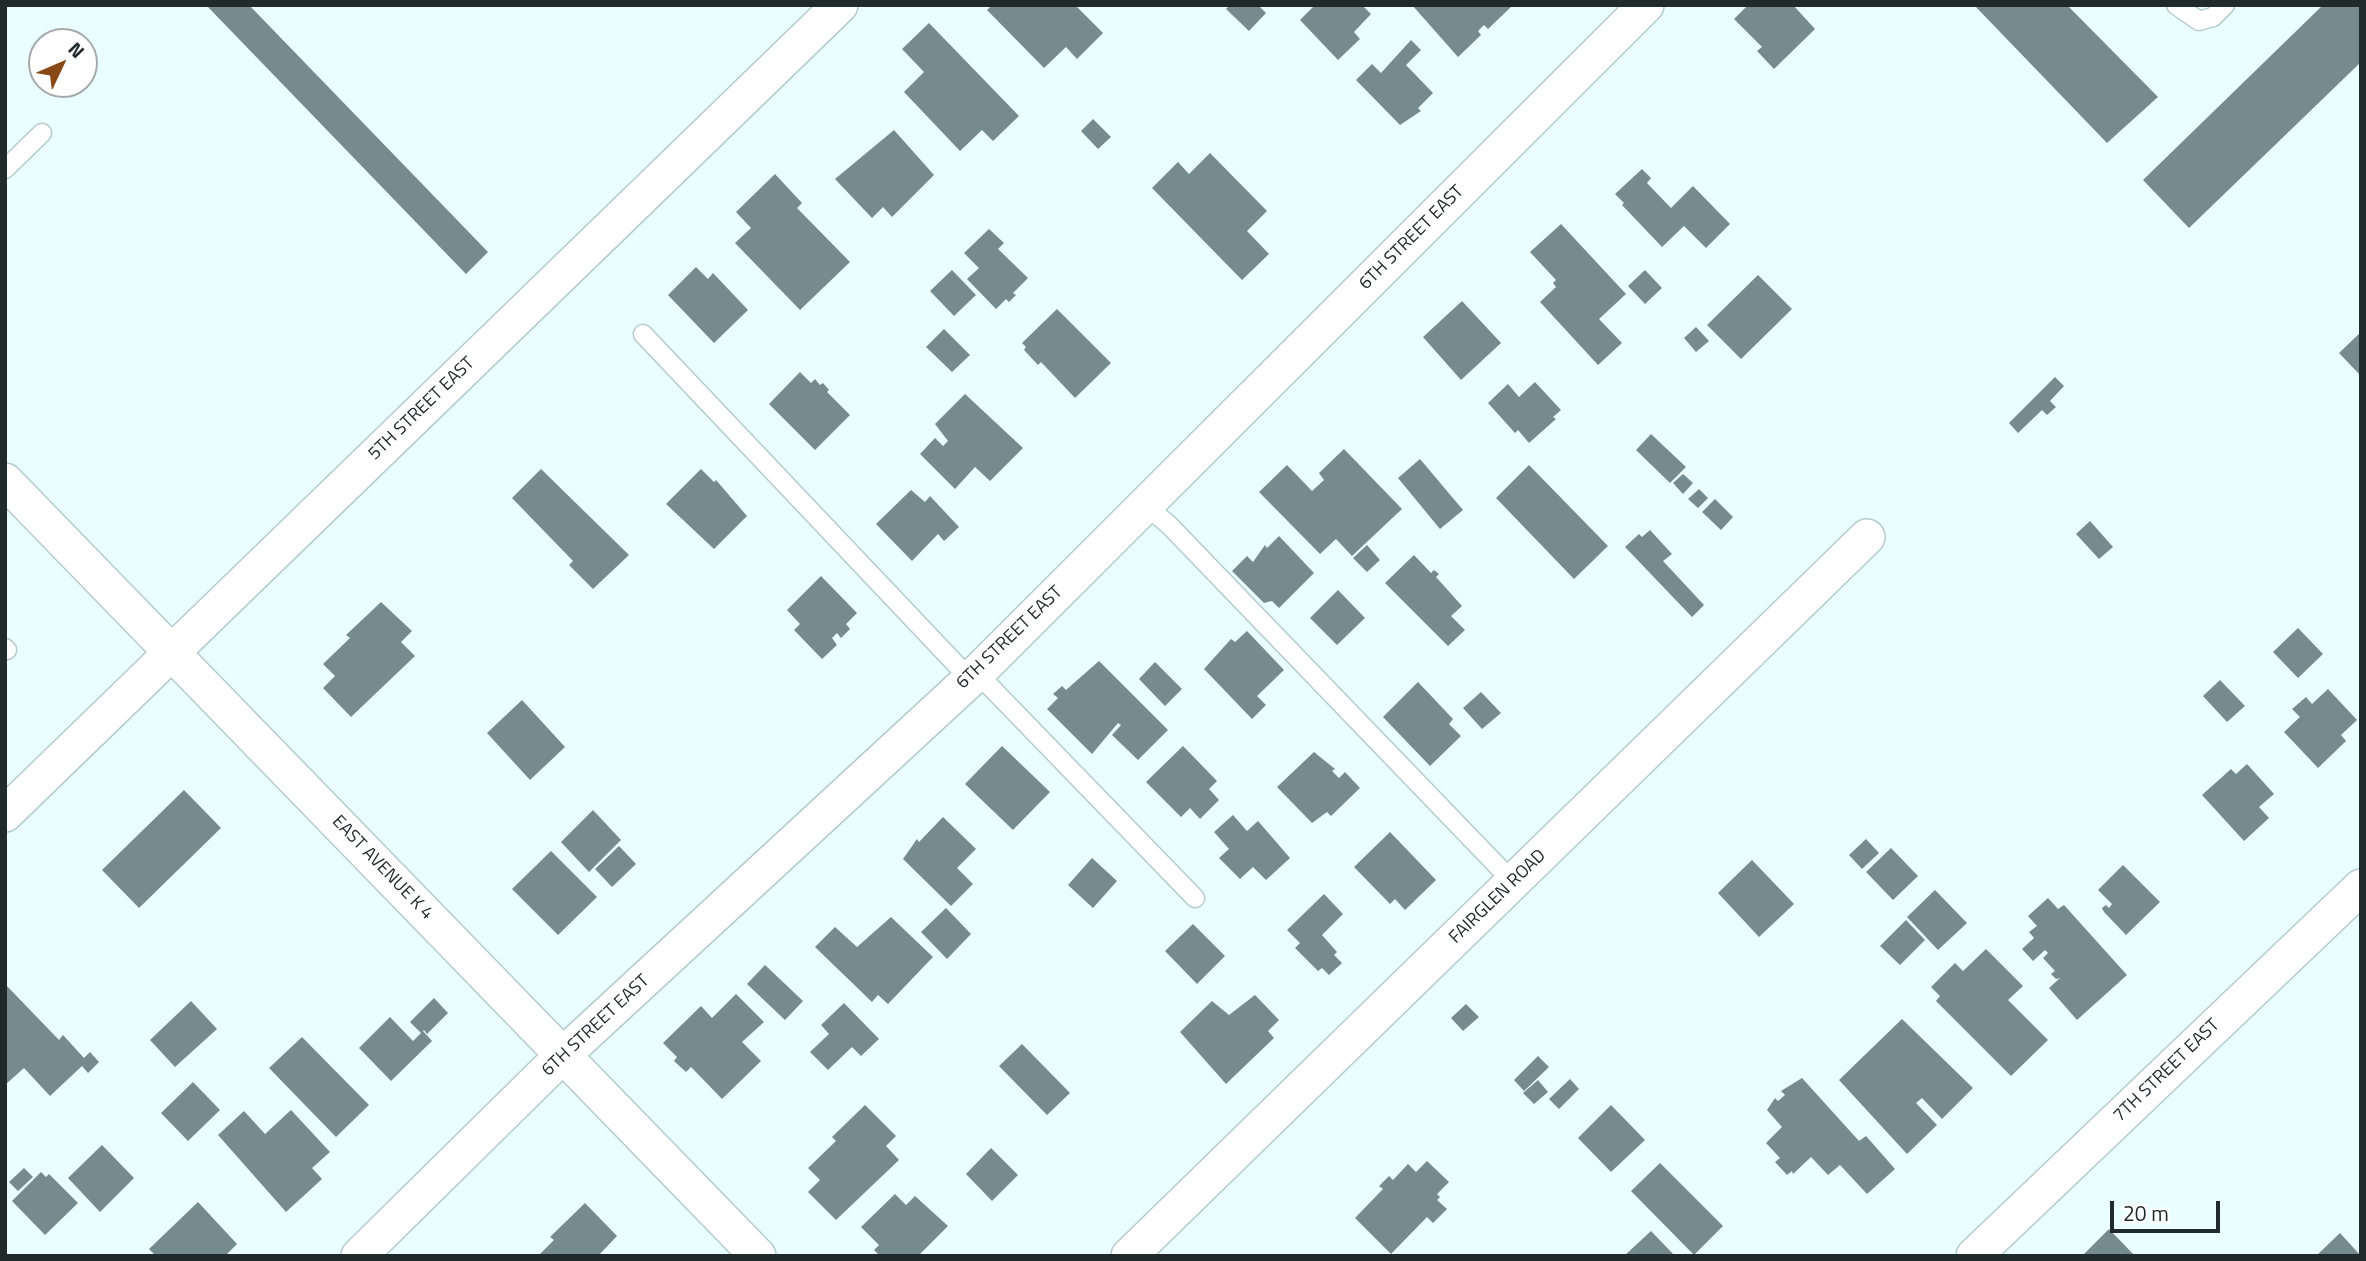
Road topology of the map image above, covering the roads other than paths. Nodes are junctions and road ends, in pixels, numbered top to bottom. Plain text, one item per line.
1 (840, 5) edge
2 (1646, 5) edge
3 (2176, 5) edge
4 (2225, 5) edge
5 (42, 133) dead end
6 (5, 169) edge
7 (643, 334) dead end
8 (5, 481) edge
9 (1145, 505) junction
10 (1867, 537) dead end
11 (172, 652) junction
12 (974, 676) junction
13 (5, 814) edge
14 (1513, 882) junction
15 (2361, 887) edge
16 (1195, 898) dead end
17 (564, 1055) junction
18 (359, 1256) edge
19 (758, 1256) edge
20 (1129, 1256) edge
21 (1974, 1256) edge

1 - 11 street, 5TH STREET EAST
2 - 9 street, 6TH STREET EAST
3 - 4 lane
5 - 6 lane
7 - 12 lane
8 - 11 street, EAST AVENUE K 4
9 - 12 street, 6TH STREET EAST
9 - 14 lane
10 - 14 street, FAIRGLEN ROAD
11 - 13 street, 5TH STREET EAST
11 - 17 street, EAST AVENUE K 4
12 - 16 lane
12 - 17 street, 6TH STREET EAST
14 - 20 street, FAIRGLEN ROAD
15 - 21 street, 7TH STREET EAST
17 - 18 street, 6TH STREET EAST
17 - 19 street, EAST AVENUE K 4

